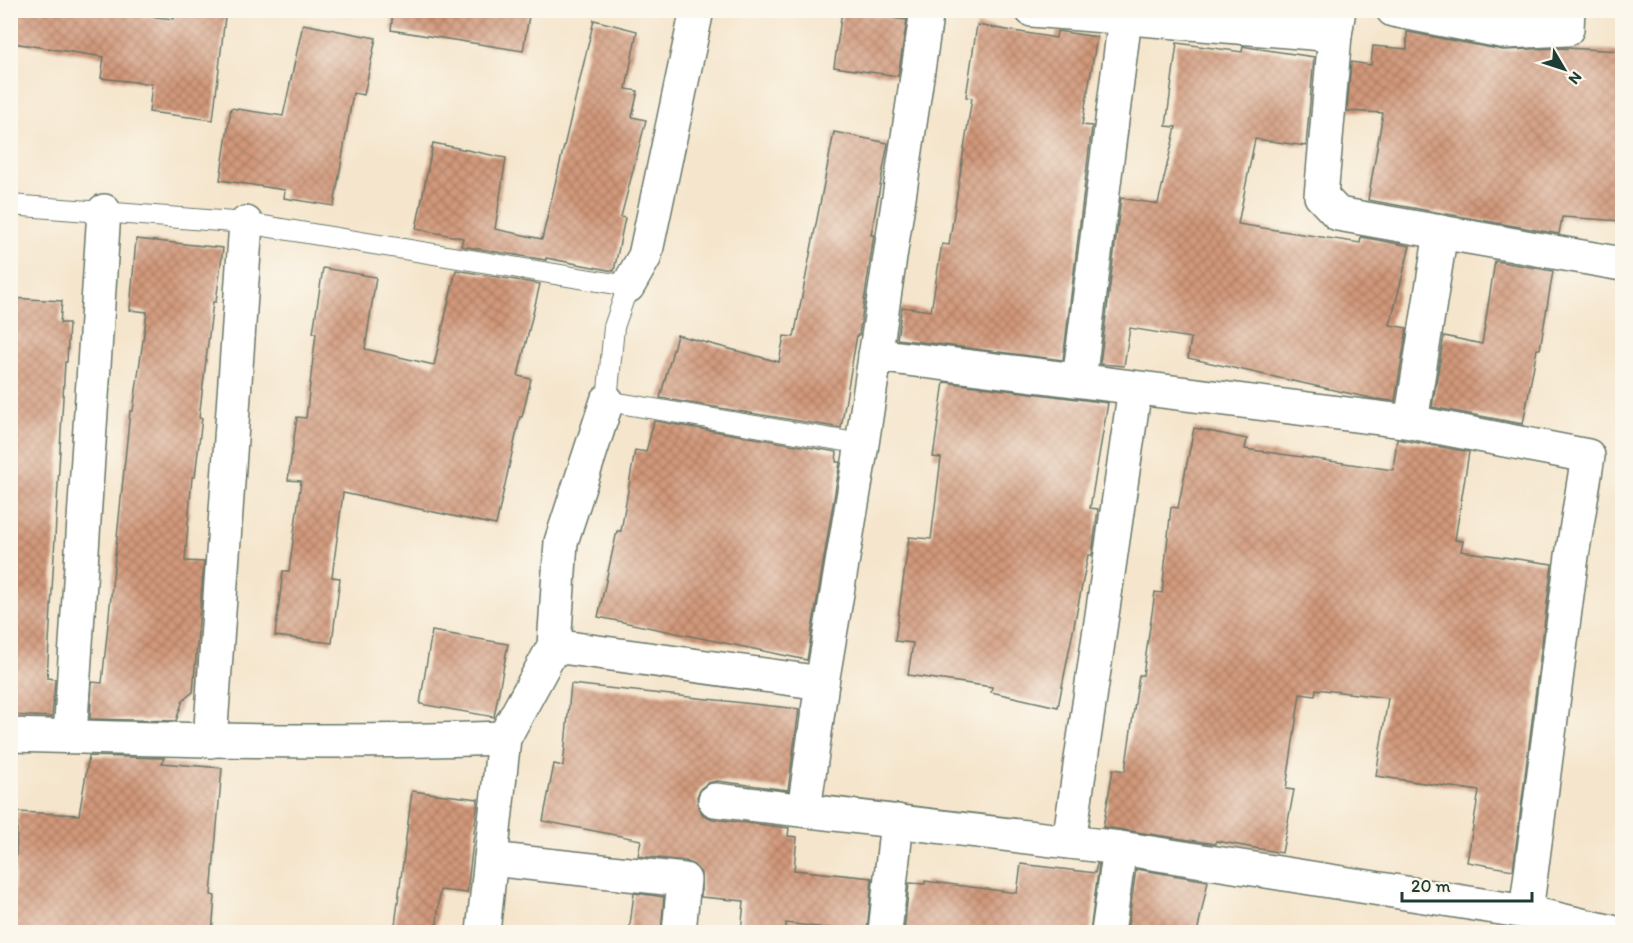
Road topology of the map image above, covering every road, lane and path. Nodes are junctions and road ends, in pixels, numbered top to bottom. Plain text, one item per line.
1 (697, 10) edge
2 (927, 10) edge
3 (1032, 10) edge
4 (1393, 10) edge
5 (1568, 10) edge
6 (1073, 12) edge
7 (1125, 18) junction
8 (1337, 23) edge
9 (10, 206) edge
10 (104, 211) junction
11 (246, 223) junction
12 (1441, 232) junction
13 (1623, 264) edge
14 (628, 286) junction
15 (875, 354) junction
16 (1079, 380) junction
17 (1135, 388) junction
18 (607, 401) junction
19 (1411, 422) junction
20 (862, 444) junction
21 (554, 646) junction
22 (822, 683) junction
23 (10, 735) edge
24 (70, 736) junction
25 (504, 738) junction
26 (210, 741) junction
27 (715, 800) dead end
28 (804, 810) junction
29 (897, 821) junction
30 (1069, 842) junction
31 (1120, 848) junction
32 (491, 859) junction
33 (1526, 912) junction
34 (483, 933) edge
35 (679, 933) edge
36 (885, 933) edge
37 (1108, 933) edge
38 (1612, 933) edge

1 - 14 street
2 - 15 street
3 - 6 street
4 - 5 street
6 - 7 street
7 - 8 street
7 - 16 street
8 - 12 street
9 - 10 lane
10 - 11 lane
10 - 24 street
11 - 14 lane
11 - 26 street
12 - 13 street
12 - 19 street
14 - 18 lane
15 - 16 street
15 - 20 street
16 - 17 street
17 - 19 street
17 - 30 street
18 - 20 lane
18 - 21 street
19 - 33 street
20 - 22 street
21 - 22 street
21 - 25 street
22 - 28 street
23 - 24 street
24 - 26 street
25 - 26 street
25 - 32 street
27 - 28 street
28 - 29 street
29 - 30 street
29 - 36 street
30 - 31 street
31 - 33 street
31 - 37 street
32 - 34 street
32 - 35 street
33 - 38 street

